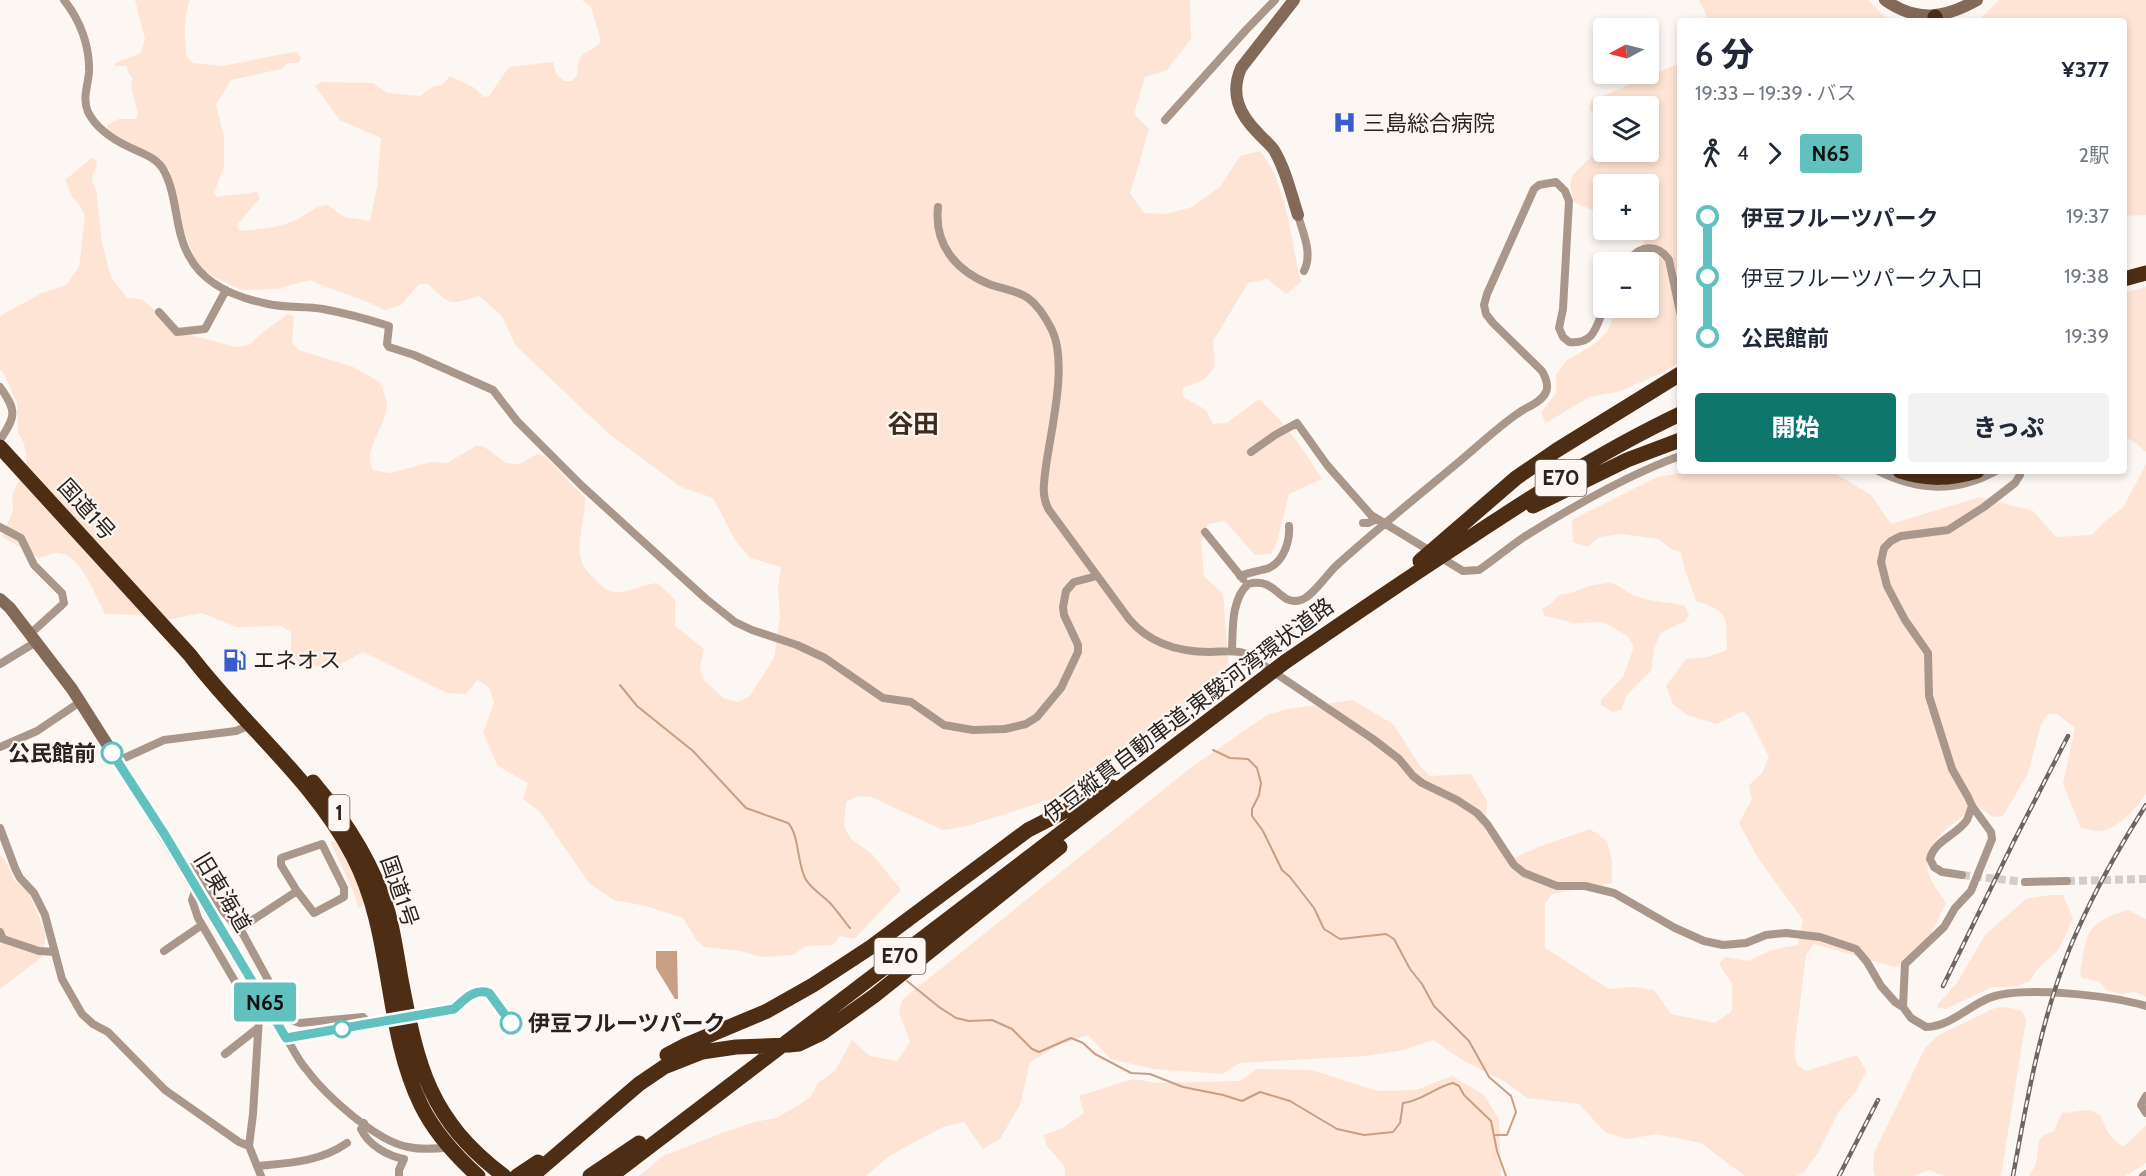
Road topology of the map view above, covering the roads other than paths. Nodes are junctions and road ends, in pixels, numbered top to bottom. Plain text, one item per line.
1 (64, 0) edge
2 (1275, 0) edge
3 (1294, 0) edge
4 (1885, 0) edge
5 (1977, 0) edge
6 (1930, 18) edge
7 (1940, 18) edge
8 (1165, 120) dead end
9 (938, 207) dead end
10 (1298, 215) joint
11 (1637, 252) edge
12 (1304, 271) dead end
13 (2146, 272) edge
14 (2127, 274) edge
15 (2127, 278) edge
16 (226, 290) junction
17 (1677, 298) edge
18 (159, 312) dead end
19 (1600, 318) edge
20 (1677, 376) edge
21 (0, 387) edge
22 (1677, 416) edge
23 (0, 440) edge
24 (1677, 441) edge
25 (0, 447) edge
26 (1251, 452) dead end
27 (1677, 457) edge
28 (1885, 474) edge
29 (1909, 474) edge
30 (1965, 474) edge
31 (1989, 474) edge
32 (2019, 474) edge
33 (1380, 522) junction
34 (1363, 523) dead end
35 (1289, 526) dead end
36 (0, 527) edge
37 (1204, 532) dead end
38 (1448, 551) junction
39 (1097, 576) junction
40 (1240, 576) junction
41 (1248, 584) junction
42 (1392, 588) junction
43 (0, 599) edge
44 (33, 638) junction
45 (1232, 650) junction
46 (190, 655) junction
47 (0, 664) edge
48 (80, 702) junction
49 (250, 725) junction
50 (0, 747) edge
51 (118, 761) junction
52 (1137, 776) junction
53 (1972, 806) junction
54 (0, 828) edge
55 (184, 868) junction
56 (1962, 875) tunnel mouth
57 (1011, 880) junction
58 (2067, 881) tunnel mouth
59 (2025, 882) tunnel mouth
60 (196, 888) junction
61 (297, 891) junction
62 (202, 925) junction
63 (239, 929) junction
64 (0, 932) edge
65 (164, 951) dead end
66 (54, 952) junction
67 (264, 1001) junction
68 (2146, 1006) edge
69 (1903, 1007) junction
70 (402, 1018) junction
71 (258, 1024) junction
72 (369, 1024) junction
73 (286, 1038) junction
74 (225, 1054) dead end
75 (744, 1074) junction
76 (2146, 1096) edge
77 (2146, 1113) edge
78 (364, 1123) junction
79 (347, 1143) dead end
80 (249, 1146) junction
81 (450, 1147) junction
82 (257, 1166) junction
83 (261, 1176) edge
84 (399, 1176) edge
85 (478, 1176) edge
86 (504, 1176) edge
87 (517, 1176) edge
88 (532, 1176) edge
89 (590, 1176) edge
90 (611, 1176) edge

1 - 16 street
2 - 8 street
3 - 10 street
4 - 6 street
5 - 7 street
9 - 39 street
10 - 12 street
11 - 17 street
13 - 14 highway
13 - 15 highway
16 - 18 street
16 - 39 street
19 - 33 street
20 - 42 highway
21 - 23 street
22 - 38 highway, 伊豆縦貫自動車道;東駿河湾環状道路 / E70
24 - 38 highway
25 - 46 highway, 国道1号 / 1
26 - 33 street
27 - 33 street
28 - 31 street
29 - 30 highway
32 - 53 street
33 - 34 street
33 - 41 street
35 - 40 street
36 - 44 street
37 - 40 street
38 - 42 highway, 伊豆縦貫自動車道;東駿河湾環状道路 / E70
39 - 45 street
40 - 41 street
41 - 45 street
42 - 52 highway, 伊豆縦貫自動車道;東駿河湾環状道路 / E70
43 - 44 street, 旧東海道
44 - 47 street
44 - 48 street, 旧東海道
45 - 69 street
46 - 49 highway, 国道1号 / 1
46 - 70 highway, 国道1号 / 1
48 - 50 street
48 - 51 street, 旧東海道
49 - 51 street
49 - 70 highway, 国道1号 / 1
51 - 55 street, 旧東海道
52 - 57 highway, 伊豆縦貫自動車道;東駿河湾環状道路 / E70
52 - 87 highway
53 - 56 street
53 - 69 street
54 - 66 street
55 - 60 street, 旧東海道
55 - 63 street
57 - 75 highway, 伊豆縦貫自動車道;東駿河湾環状道路 / E70
57 - 88 highway
58 - 59 street
60 - 62 street
60 - 67 street, 旧東海道
61 - 61 street
61 - 63 street
62 - 65 street
62 - 71 street
63 - 72 street
64 - 66 street
66 - 80 street
67 - 71 street
67 - 73 street, 旧東海道
68 - 69 street
70 - 72 street
70 - 81 highway, 国道1号 / 1
70 - 86 highway, 国道1号 / 1
71 - 74 street
71 - 80 street
72 - 73 street
73 - 78 street, 旧東海道
75 - 89 highway, 伊豆縦貫自動車道;東駿河湾環状道路 / E70
75 - 90 highway, 伊豆縦貫自動車道;東駿河湾環状道路 / E70
76 - 77 street
78 - 81 street, 旧東海道
78 - 84 street
79 - 82 street
80 - 82 street
81 - 85 highway, 国道1号 / 1
82 - 83 street

